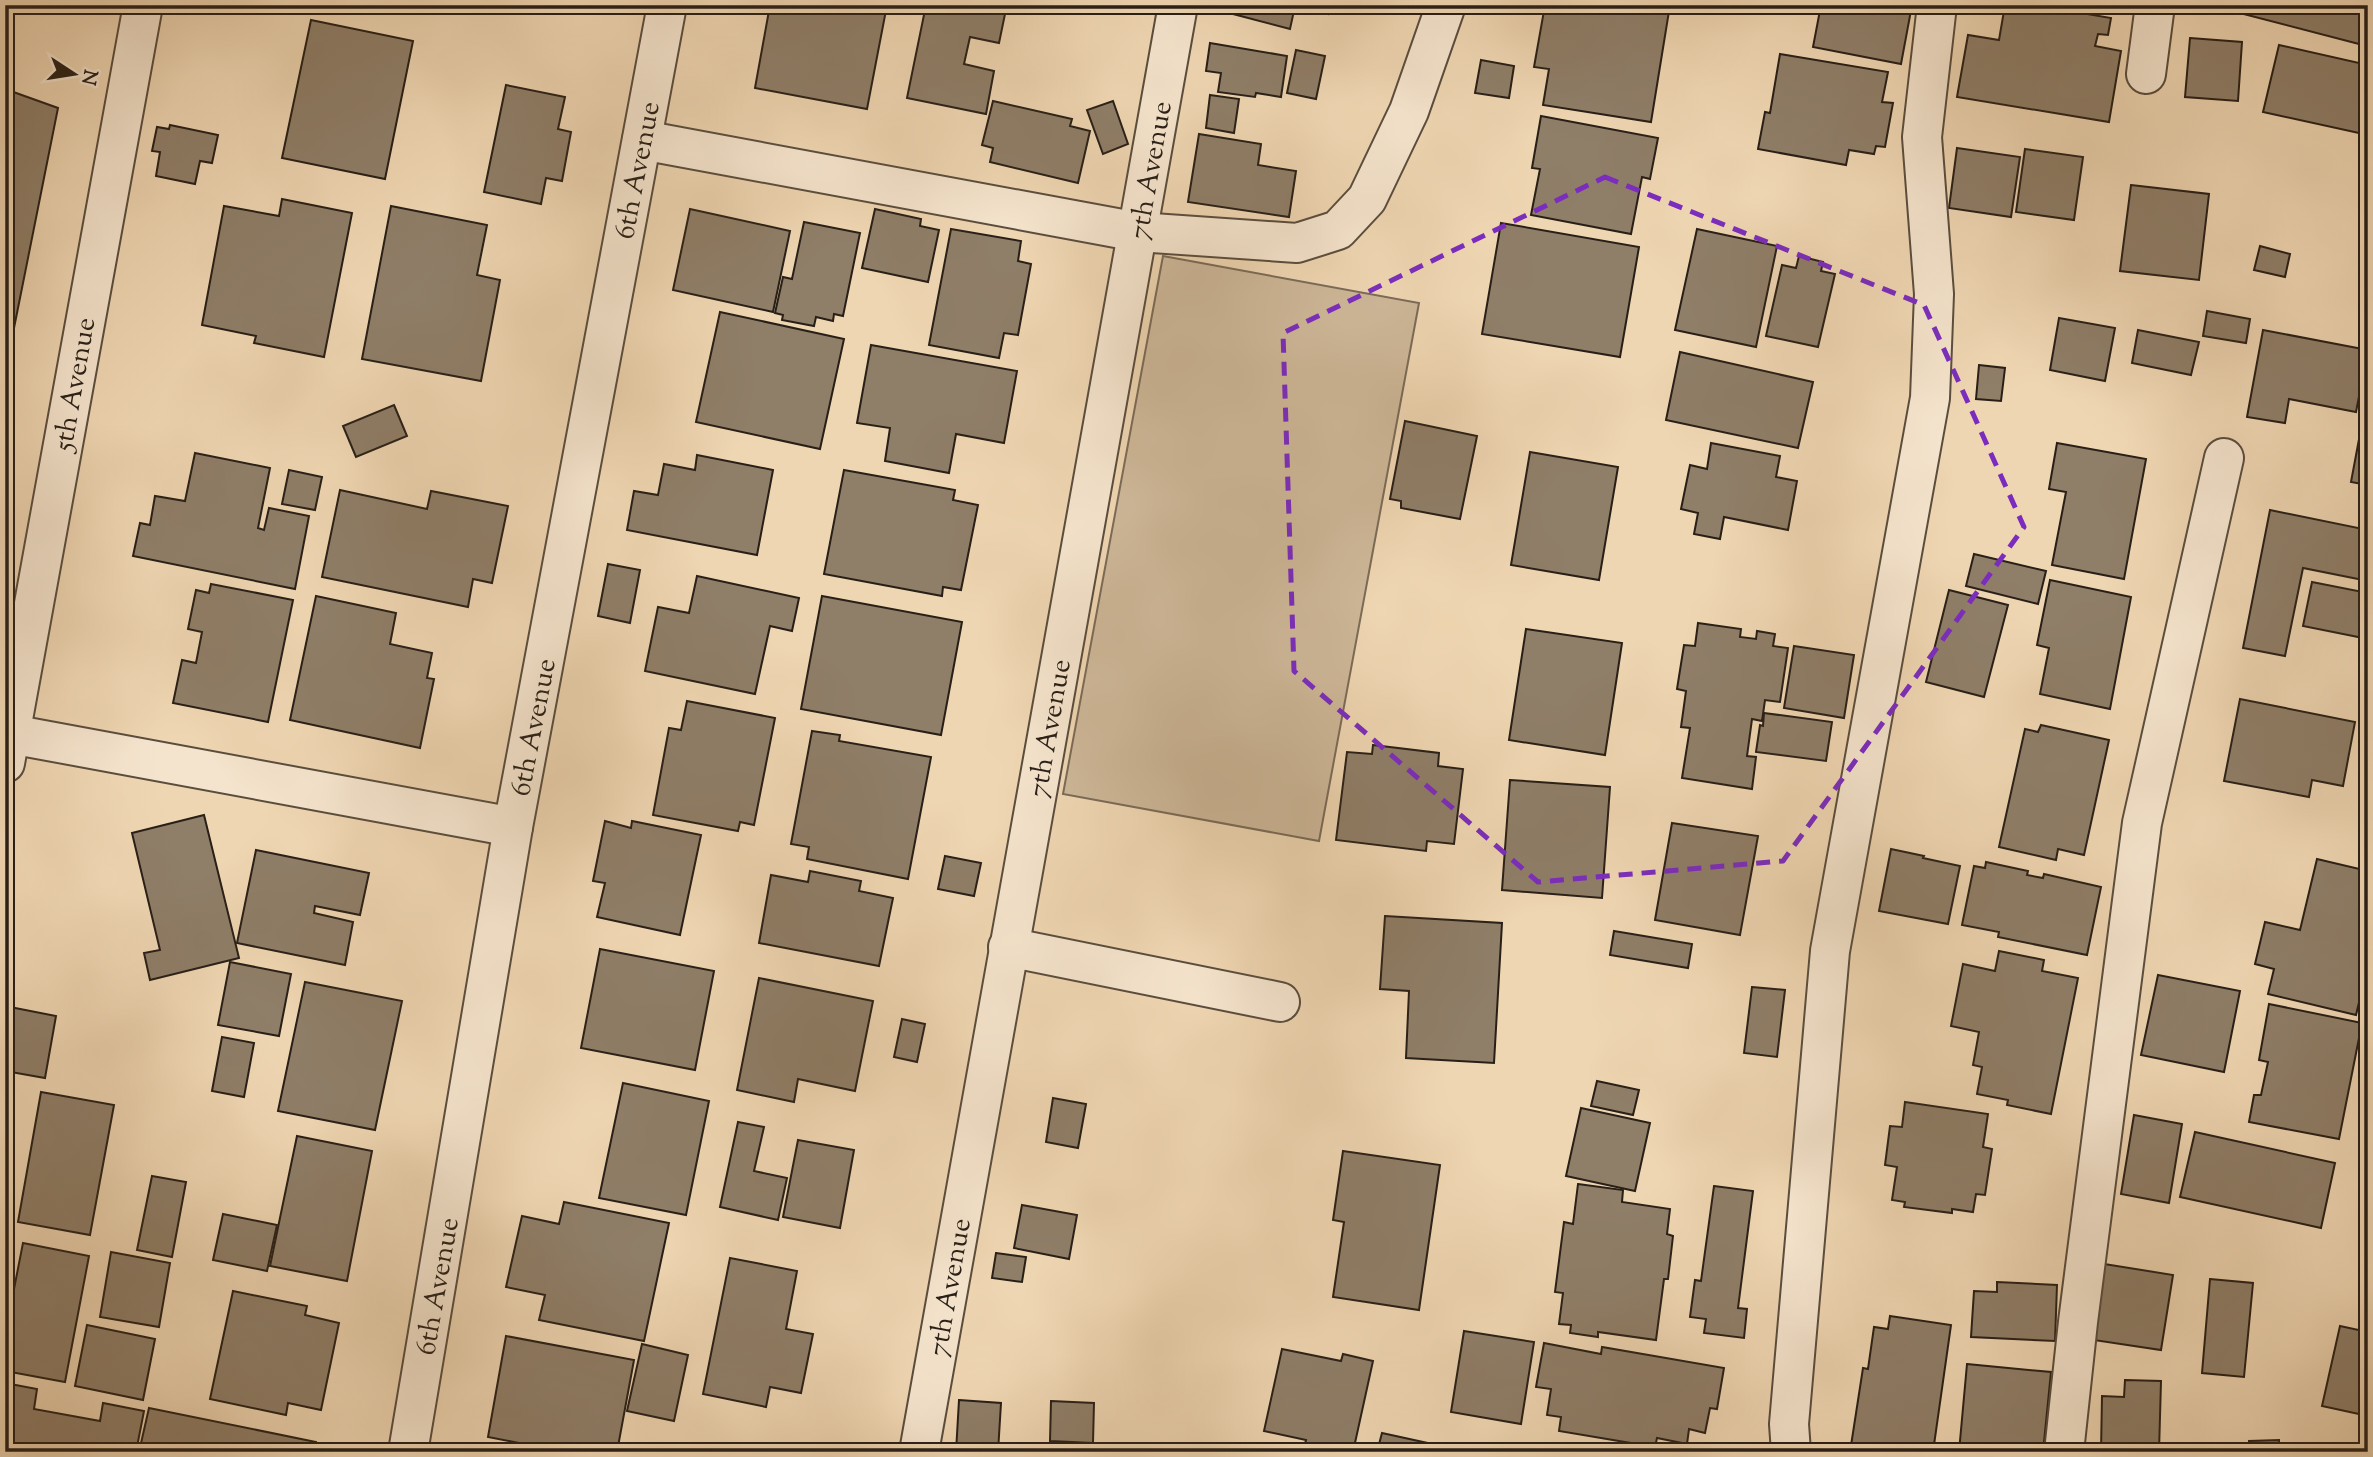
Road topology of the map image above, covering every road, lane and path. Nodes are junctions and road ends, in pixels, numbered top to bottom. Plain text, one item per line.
1 (143, 5) edge
2 (667, 5) edge
3 (1178, 5) edge
4 (1446, 5) edge
5 (1937, 5) edge
6 (2155, 5) edge
7 (2146, 74) dead end
8 (642, 141) junction
9 (1138, 232) junction
10 (2224, 458) dead end
11 (7, 743) edge
12 (513, 827) junction
13 (1008, 947) junction
14 (1280, 1002) dead end
15 (408, 1452) edge
16 (919, 1452) edge
17 (1791, 1452) edge
18 (2064, 1452) edge

1 - 11 street, 5th Avenue
2 - 8 street, 6th Avenue
3 - 9 street, 7th Avenue
4 - 9 street
5 - 17 street
6 - 7 street
8 - 9 street
8 - 12 street, 6th Avenue
9 - 13 street, 7th Avenue
10 - 18 street
11 - 12 street
12 - 15 street, 6th Avenue
13 - 14 street
13 - 16 street, 7th Avenue

